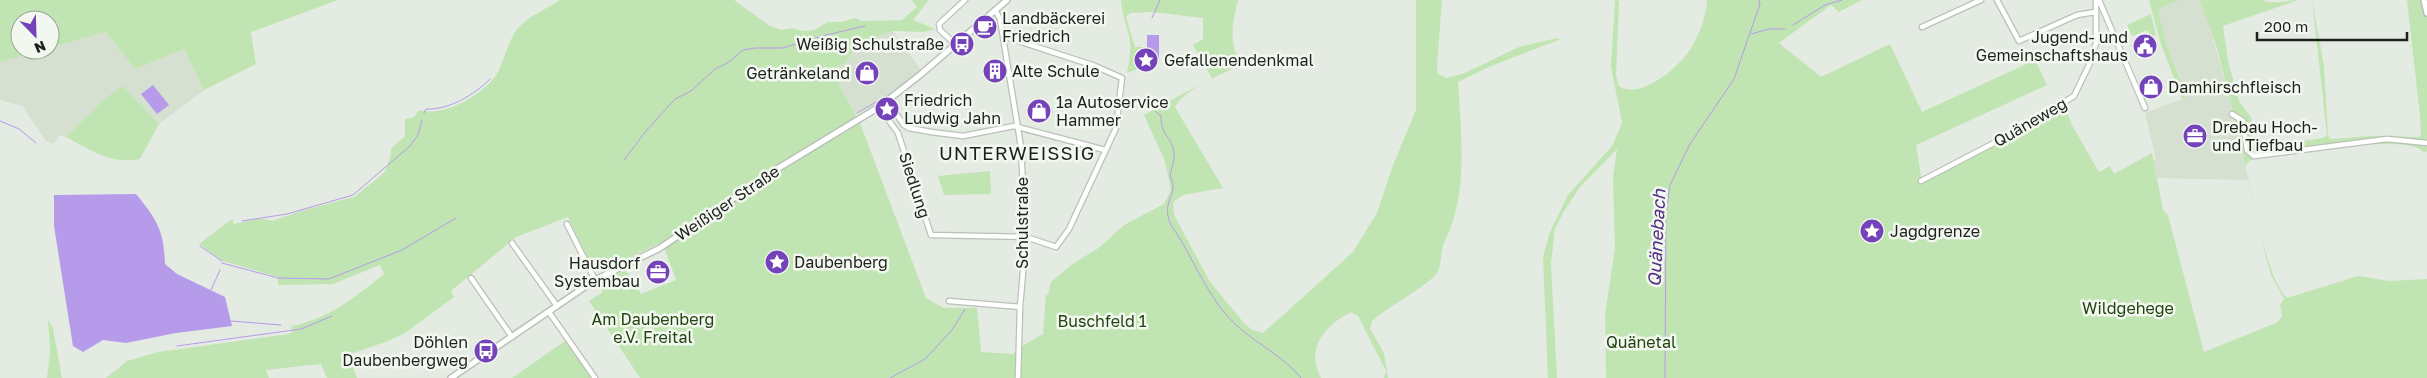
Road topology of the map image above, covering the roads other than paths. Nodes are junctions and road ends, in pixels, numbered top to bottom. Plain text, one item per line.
1 (965, 0) edge
2 (1981, 0) edge
3 (1997, 0) edge
4 (2099, 0) edge
5 (2424, 0) edge
6 (1005, 1) edge
7 (996, 10) junction
8 (2095, 12) junction
9 (2427, 13) edge
10 (1922, 27) dead end
11 (1003, 36) junction
12 (956, 45) junction
13 (887, 101) junction
14 (879, 107) junction
15 (2145, 108) dead end
16 (2232, 114) dead end
17 (904, 125) junction
18 (1018, 127) junction
19 (897, 130) junction
20 (2427, 143) edge
21 (1104, 150) junction
22 (1921, 181) dead end
23 (567, 224) dead end
24 (1026, 238) junction
25 (512, 243) dead end
26 (471, 278) dead end
27 (595, 280) junction
28 (949, 301) dead end
29 (557, 306) junction
30 (1020, 307) junction
31 (549, 312) junction
32 (512, 338) junction
33 (451, 378) edge
34 (595, 378) edge
35 (1018, 378) edge

1 - 12 street
2 - 10 street
3 - 8 street
4 - 8 street, Quäneweg
4 - 15 street
5 - 9 street
6 - 7 street, Weißiger Straße
7 - 11 street, Schulstraße
7 - 12 street, Weißiger Straße
8 - 22 street, Quäneweg
11 - 18 street, Schulstraße
11 - 21 street
12 - 13 street, Weißiger Straße
13 - 14 street, Weißiger Straße
13 - 17 street
14 - 19 street, Siedlung
14 - 27 street, Weißiger Straße
16 - 20 street
17 - 18 street
17 - 19 street, Siedlung
18 - 21 street
18 - 24 street, Schulstraße
19 - 24 street, Siedlung
21 - 24 street
23 - 27 street
24 - 30 street, Schulstraße
25 - 29 street
26 - 32 street
27 - 29 street, Weißiger Straße
28 - 30 street
29 - 31 street, Weißiger Straße
30 - 35 street, Schulstraße
31 - 32 street, Weißiger Straße
31 - 34 street
32 - 33 street, Weißiger Straße

